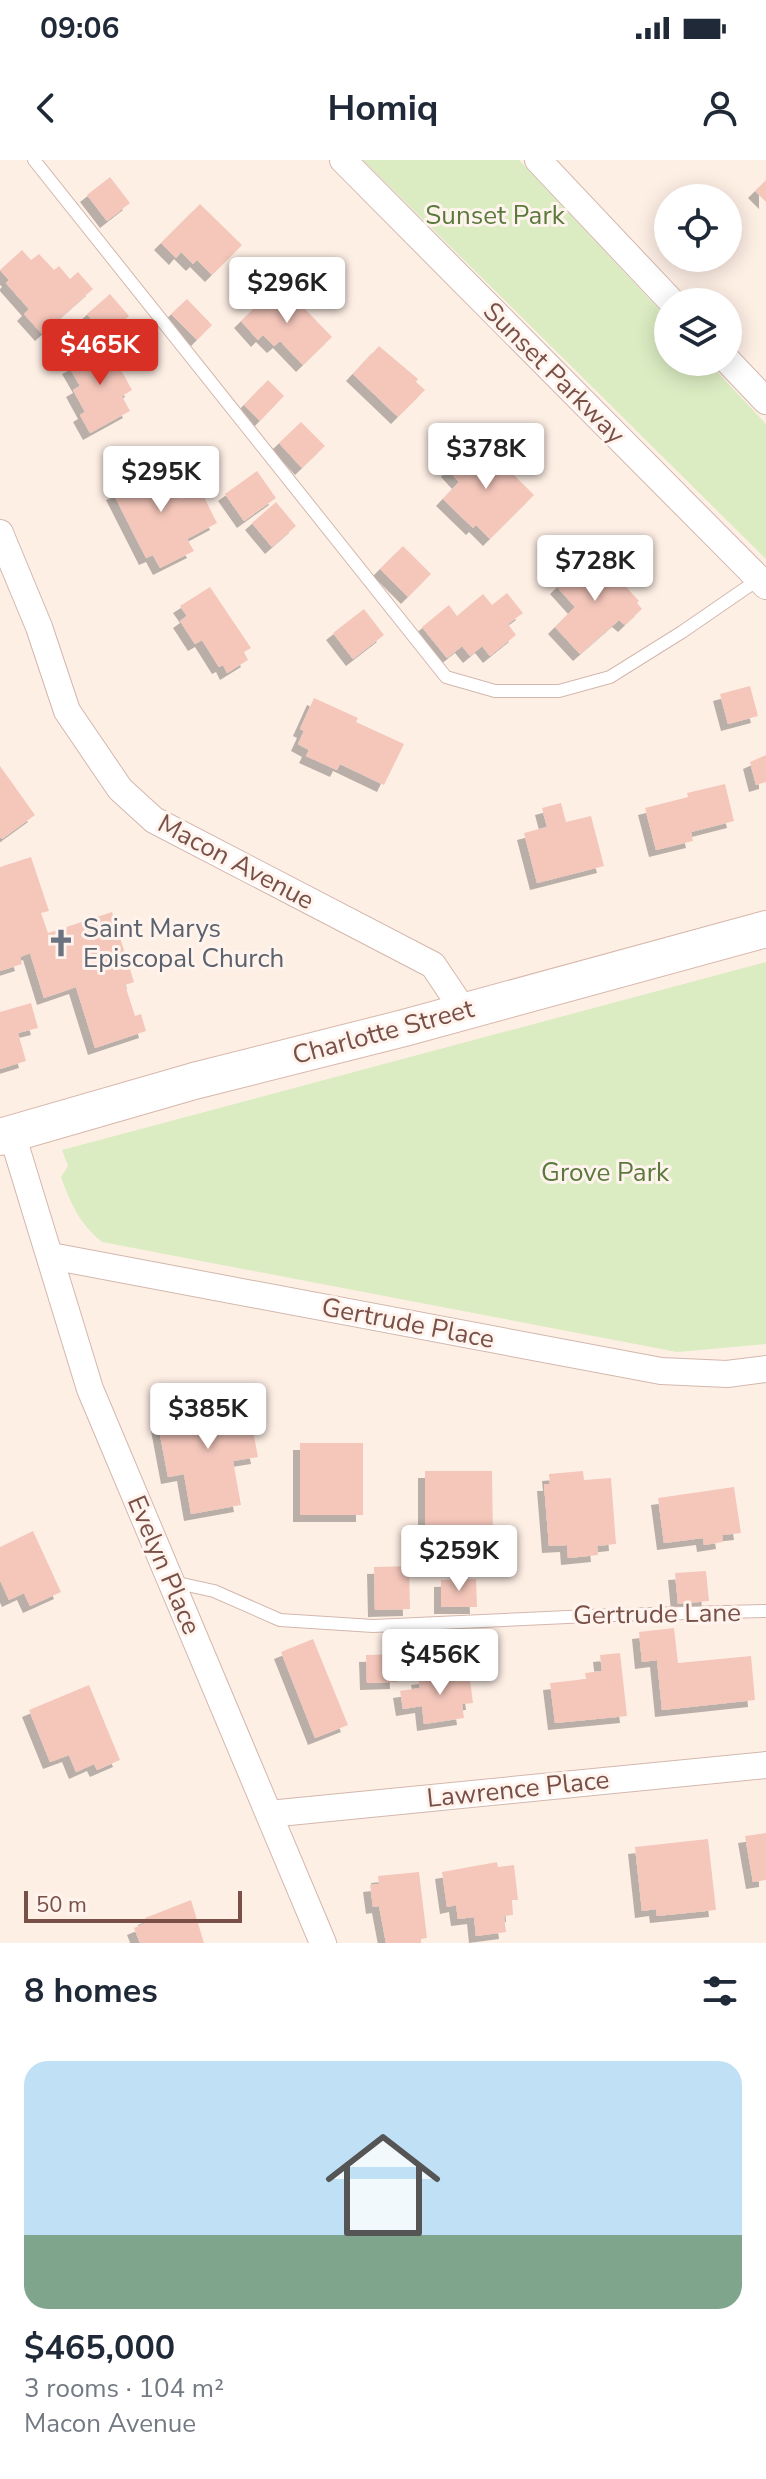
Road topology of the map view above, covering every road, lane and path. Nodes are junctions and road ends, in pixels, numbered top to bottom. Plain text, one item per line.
1 (34, 160) edge
2 (343, 160) edge
3 (538, 160) edge
4 (659, 288) edge
5 (742, 376) edge
6 (766, 401) edge
7 (0, 533) edge
8 (762, 582) edge
9 (766, 929) edge
10 (464, 1011) junction
11 (6, 1136) edge
12 (51, 1256) junction
13 (766, 1369) edge
14 (171, 1581) junction
15 (766, 1611) edge
16 (766, 1765) edge
17 (269, 1814) junction
18 (323, 1943) edge

1 - 8 lane
2 - 8 street, Sunset Parkway
3 - 4 street
5 - 6 street
7 - 10 street, Macon Avenue
9 - 10 street, Charlotte Street
10 - 11 street, Charlotte Street
11 - 12 street, Evelyn Place
12 - 13 street, Gertrude Place
12 - 14 street, Evelyn Place
14 - 15 lane, Gertrude Lane
14 - 17 street, Evelyn Place
16 - 17 street, Lawrence Place
17 - 18 street, Evelyn Place

